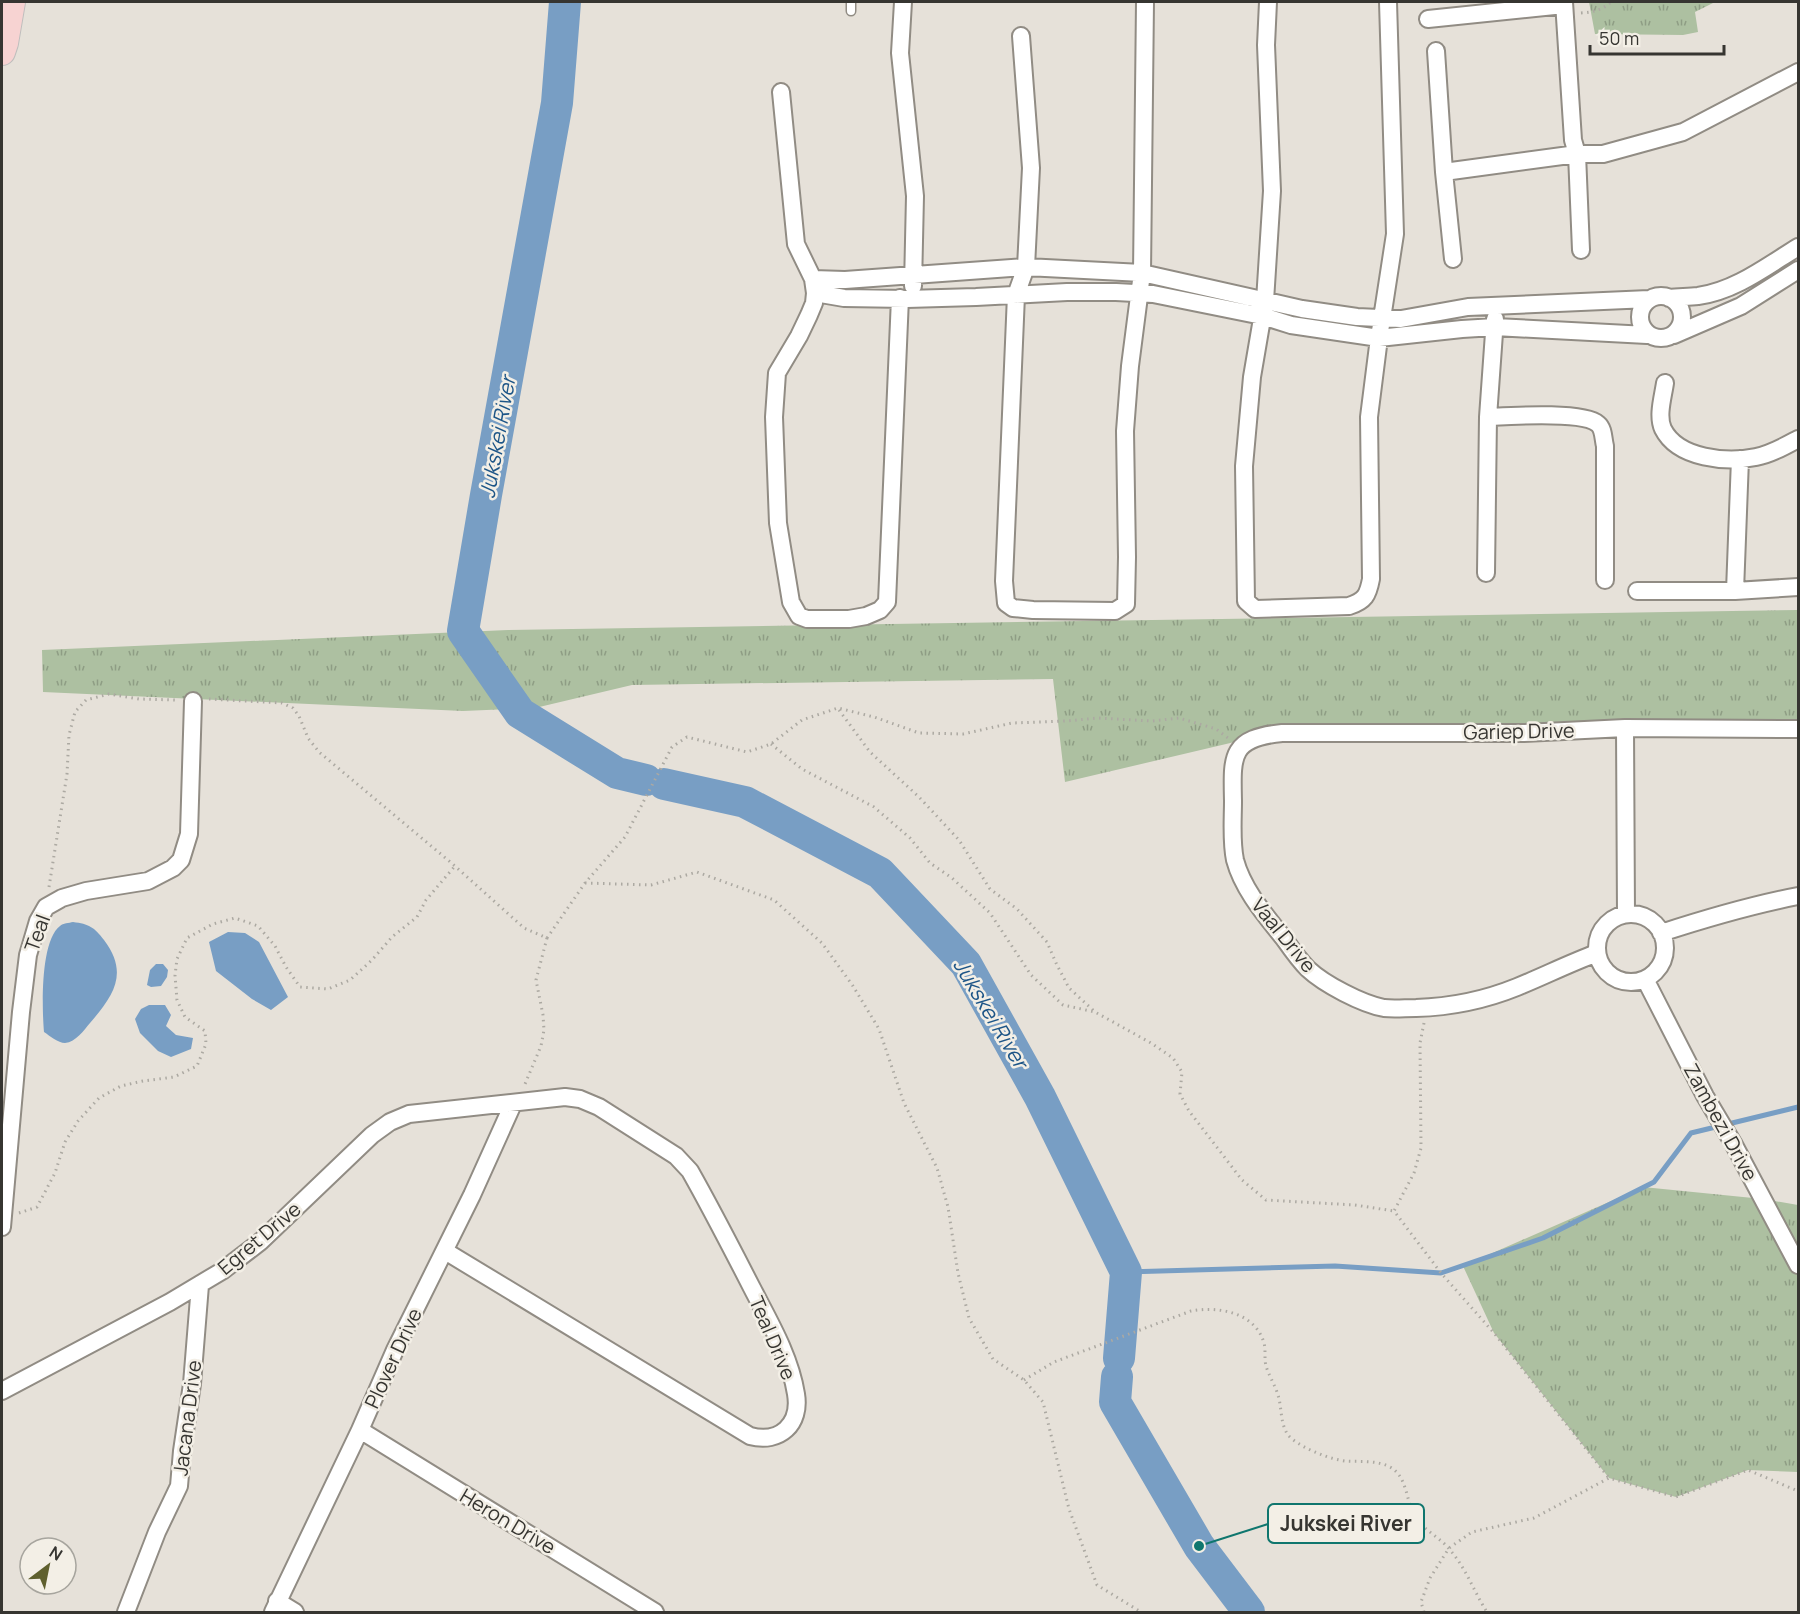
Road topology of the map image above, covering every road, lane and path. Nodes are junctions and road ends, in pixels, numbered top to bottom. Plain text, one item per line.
1 (12, 2) edge
2 (851, 2) edge
3 (903, 2) edge
4 (1145, 2) edge
5 (1268, 2) edge
6 (1388, 2) edge
7 (1611, 2) edge
8 (1564, 7) edge
9 (851, 12) dead end
10 (1428, 19) dead end
11 (1021, 36) dead end
12 (1436, 51) dead end
13 (2, 52) edge
14 (1798, 72) edge
15 (781, 92) dead end
16 (1577, 154) junction
17 (1444, 172) junction
18 (1798, 247) edge
19 (1581, 250) dead end
20 (1453, 260) dead end
21 (1026, 267) junction
22 (1798, 270) edge
23 (1142, 273) junction
24 (914, 276) junction
25 (814, 286) junction
26 (1139, 293) junction
27 (1016, 295) junction
28 (906, 298) junction
29 (1669, 298) junction
30 (1649, 299) junction
31 (1496, 306) junction
32 (1264, 308) junction
33 (1383, 318) junction
34 (1495, 327) junction
35 (1647, 335) junction
36 (1674, 335) junction
37 (1379, 338) junction
38 (1665, 383) dead end
39 (1488, 417) junction
40 (1798, 439) edge
41 (1740, 459) junction
42 (1486, 573) dead end
43 (1605, 580) dead end
44 (1798, 588) edge
45 (1637, 591) dead end
46 (1735, 591) junction
47 (193, 701) junction
48 (838, 708) junction
49 (1625, 728) junction
50 (1798, 729) edge
51 (771, 744) junction
52 (1242, 747) junction
53 (454, 866) junction
54 (585, 883) junction
55 (1798, 896) edge
56 (46, 907) junction
57 (1626, 914) junction
58 (1661, 933) junction
59 (547, 938) junction
60 (1597, 953) junction
61 (1645, 979) junction
62 (1426, 1007) junction
63 (1095, 1012) junction
64 (513, 1104) junction
65 (1394, 1211) junction
66 (2, 1222) edge
67 (445, 1251) junction
68 (1798, 1265) edge
69 (200, 1285) junction
70 (1024, 1380) junction
71 (2, 1391) edge
72 (360, 1430) junction
73 (1609, 1478) junction
74 (1798, 1491) edge
75 (1449, 1548) junction
76 (275, 1607) edge
77 (126, 1612) edge
78 (295, 1612) edge
79 (655, 1612) edge
80 (1142, 1612) edge
81 (1424, 1612) edge
82 (1487, 1612) edge

1 - 13 main road
2 - 9 lane
3 - 24 street
4 - 23 street
5 - 32 street
6 - 33 street
7 - 8 path
8 - 10 street
8 - 16 street
11 - 21 street
12 - 17 street
14 - 16 street
15 - 25 street
16 - 17 street
16 - 19 street
17 - 20 street
18 - 29 street
21 - 23 street
21 - 24 street
21 - 27 street
22 - 36 street
23 - 26 street
23 - 32 street
24 - 25 street
24 - 28 street
25 - 28 street
25 - 28 street
26 - 27 street
26 - 27 street
26 - 32 street
27 - 28 street
29 - 30 street
29 - 36 street
30 - 31 street
30 - 35 street
31 - 33 street
31 - 34 street
32 - 33 street
32 - 37 street
32 - 37 street
33 - 37 street
34 - 35 street
34 - 37 street
34 - 39 street
35 - 36 street
38 - 41 street
39 - 42 street
39 - 43 street
40 - 41 street
41 - 46 street
44 - 46 street
45 - 46 street
47 - 53 path
47 - 56 street, Teal
47 - 56 path
48 - 51 path
48 - 52 path
48 - 63 path
49 - 50 street, Gariep Drive
49 - 52 street, Gariep Drive
49 - 57 street
51 - 54 path
51 - 63 path
52 - 62 street, Vaal Drive
53 - 59 path
53 - 66 path
54 - 59 path
54 - 70 path
55 - 58 street
56 - 66 street, Teal
57 - 58 street
57 - 60 street
58 - 61 street
59 - 64 path
60 - 61 street
60 - 62 street, Vaal Drive
61 - 68 street, Zambezi Drive
62 - 65 path
63 - 65 path
64 - 67 street, Plover Drive
64 - 67 street, Teal Drive
64 - 69 street, Egret Drive
65 - 73 path
67 - 72 street, Plover Drive
69 - 71 street, Egret Drive
69 - 77 street, Jacana Drive
70 - 75 path
70 - 80 path
72 - 76 street, Plover Drive
72 - 79 street, Heron Drive
73 - 74 path
73 - 75 path
75 - 81 path
75 - 82 path
76 - 78 street

